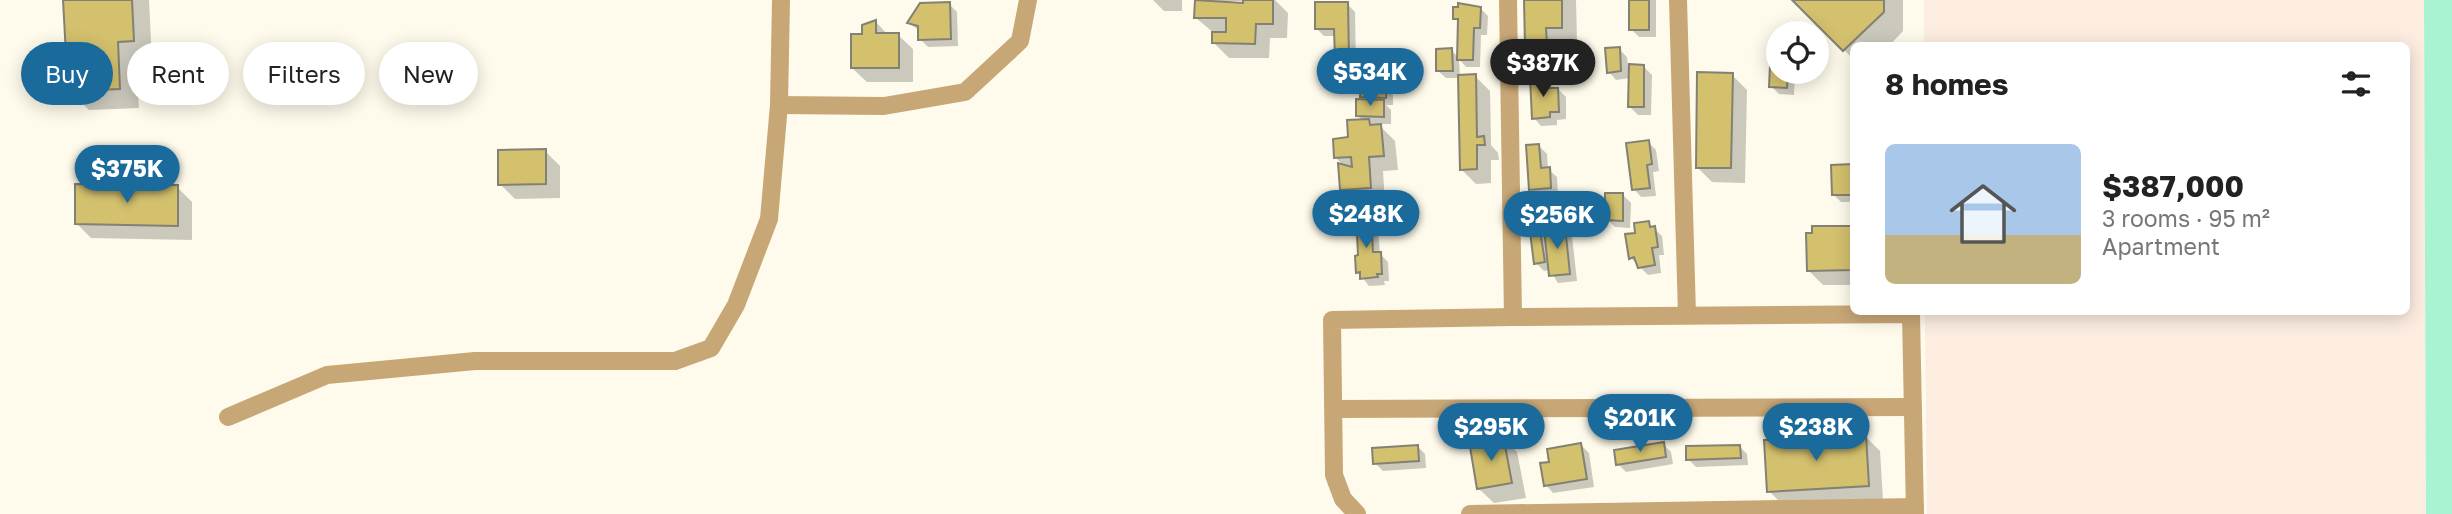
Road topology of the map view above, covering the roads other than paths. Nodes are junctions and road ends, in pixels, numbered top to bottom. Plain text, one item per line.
1 (781, 0) edge
2 (1028, 0) edge
3 (1508, 0) edge
4 (1678, 0) edge
5 (779, 105) junction
6 (1850, 314) edge
7 (1686, 315) junction
8 (1911, 315) edge
9 (1513, 317) junction
10 (1913, 407) junction
11 (1334, 409) junction
12 (228, 417) dead end
13 (1915, 511) edge
14 (1672, 513) edge
15 (1357, 514) edge
16 (1470, 514) edge

1 - 5 lane
2 - 5 lane
3 - 9 lane
4 - 7 lane
5 - 12 lane
6 - 7 lane
7 - 9 lane
8 - 10 lane
9 - 11 lane
10 - 11 lane
10 - 13 lane
11 - 15 lane
13 - 14 lane
14 - 16 lane

